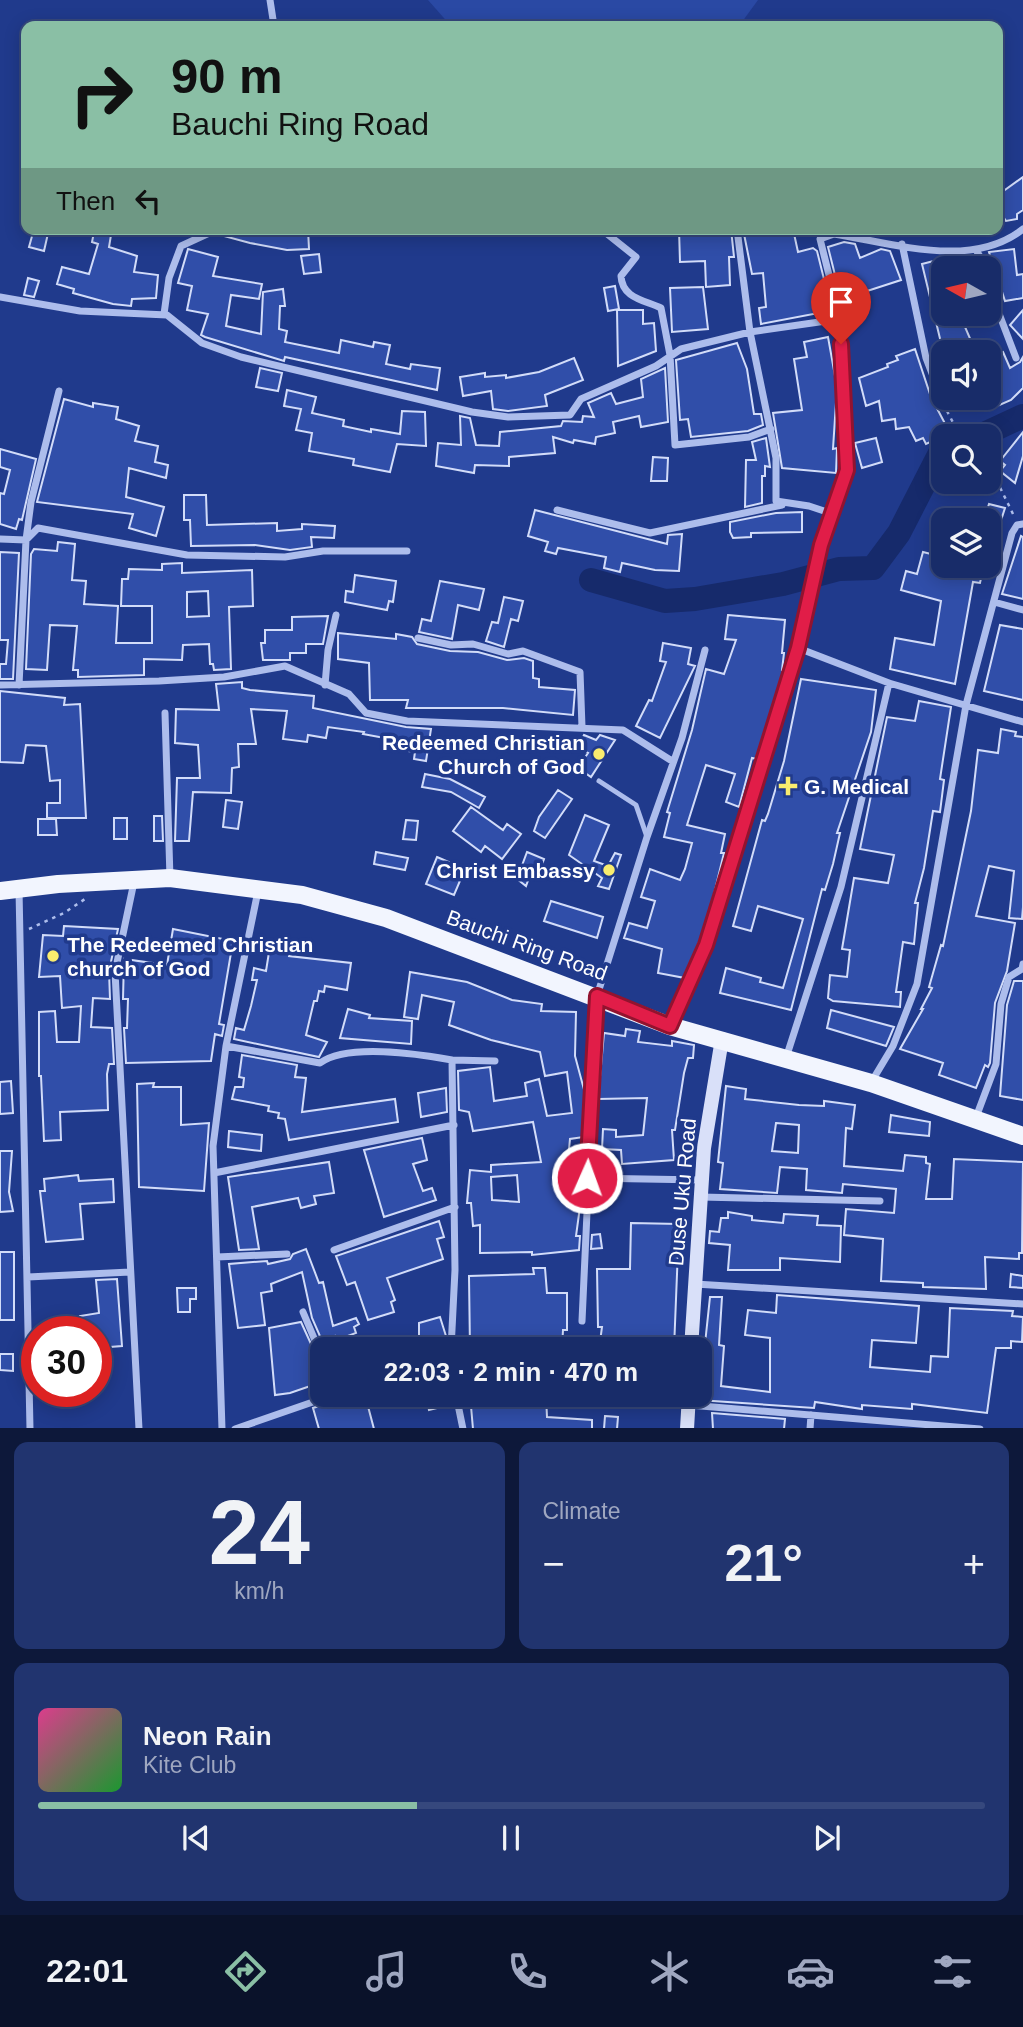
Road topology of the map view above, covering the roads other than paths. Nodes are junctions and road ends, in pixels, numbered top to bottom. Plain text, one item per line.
1 (270, 0) edge
2 (273, 21) edge
3 (1023, 229) edge
4 (205, 235) edge
5 (608, 235) edge
6 (738, 235) edge
7 (820, 235) edge
8 (831, 235) edge
9 (841, 235) edge
10 (820, 239) junction
11 (902, 244) junction
12 (976, 250) junction
13 (980, 256) edge
14 (0, 297) edge
15 (167, 315) junction
16 (840, 319) junction
17 (1001, 319) edge
18 (750, 332) junction
19 (670, 355) junction
20 (1016, 359) dead end
21 (931, 371) edge
22 (59, 391) dead end
23 (771, 429) junction
24 (790, 504) junction
25 (557, 510) dead end
26 (833, 514) junction
27 (1020, 525) edge
28 (0, 539) edge
29 (26, 540) junction
30 (407, 551) dead end
31 (994, 602) junction
32 (1023, 610) edge
33 (337, 615) dead end
34 (418, 638) dead end
35 (798, 648) junction
36 (705, 650) dead end
37 (889, 683) junction
38 (0, 685) edge
39 (19, 685) junction
40 (325, 685) junction
41 (966, 705) junction
42 (165, 713) dead end
43 (1023, 722) edge
44 (582, 727) junction
45 (672, 761) junction
46 (599, 781) dead end
47 (647, 837) junction
48 (135, 878) junction
49 (170, 878) junction
50 (259, 887) junction
51 (19, 888) junction
52 (0, 891) edge
53 (1023, 964) edge
54 (597, 996) junction
55 (670, 1026) junction
56 (722, 1039) junction
57 (226, 1046) junction
58 (786, 1058) junction
59 (452, 1060) junction
60 (495, 1061) dead end
61 (871, 1083) junction
62 (974, 1121) junction
63 (454, 1125) junction
64 (1023, 1136) edge
65 (214, 1173) junction
66 (587, 1178) junction
67 (702, 1180) junction
68 (700, 1197) junction
69 (880, 1200) dead end
70 (455, 1207) junction
71 (334, 1250) dead end
72 (287, 1254) dead end
73 (218, 1257) junction
74 (130, 1272) junction
75 (28, 1277) junction
76 (695, 1284) junction
77 (1023, 1304) edge
78 (303, 1312) dead end
79 (582, 1321) dead end
80 (314, 1337) edge
81 (451, 1337) edge
82 (692, 1337) edge
83 (310, 1403) edge
84 (712, 1403) edge
85 (458, 1407) edge
86 (689, 1407) edge
87 (811, 1415) junction
88 (30, 1428) edge
89 (139, 1428) edge
90 (222, 1428) edge
91 (238, 1428) edge
92 (463, 1428) edge
93 (687, 1428) edge
94 (810, 1428) edge
95 (967, 1428) edge

1 - 2 street
3 - 12 street
4 - 15 street
5 - 19 street
6 - 18 street
7 - 10 street
8 - 10 street
9 - 11 street
10 - 16 street
11 - 12 street
11 - 21 street
12 - 13 street
14 - 15 street
15 - 19 street
16 - 18 street
16 - 26 street
17 - 20 street
18 - 19 street
18 - 23 street
19 - 23 street
22 - 29 street
23 - 24 street
24 - 25 street
24 - 26 street
26 - 35 street
27 - 31 street
28 - 29 street
29 - 30 street
29 - 39 street
31 - 32 street
31 - 41 street
33 - 40 street
34 - 44 street
35 - 37 street
35 - 55 street
36 - 45 street
37 - 41 street
37 - 58 street
38 - 39 street
39 - 40 street
40 - 44 street
41 - 43 street
41 - 61 street
42 - 49 street
44 - 45 street
45 - 47 street
46 - 47 lane
47 - 54 street
48 - 49 main road, Bauchi Ring Road
48 - 51 main road, Bauchi Ring Road
48 - 74 street
49 - 50 main road, Bauchi Ring Road
50 - 54 main road, Bauchi Ring Road
50 - 57 street
51 - 52 main road, Bauchi Ring Road
51 - 75 street
53 - 62 street
54 - 55 main road, Bauchi Ring Road
54 - 66 street
55 - 56 main road, Bauchi Ring Road
56 - 58 main road, Bauchi Ring Road
56 - 67 street, Duse Uku Road
57 - 59 street
57 - 65 street
58 - 61 main road, Bauchi Ring Road
59 - 60 street
59 - 63 street
61 - 62 main road, Bauchi Ring Road
62 - 64 main road, Bauchi Ring Road
63 - 65 street
63 - 70 street
65 - 73 street
66 - 67 street
66 - 79 street
67 - 68 street, Duse Uku Road
68 - 69 street
68 - 76 street, Duse Uku Road
70 - 71 street
70 - 81 street
72 - 73 street
73 - 90 street
74 - 75 street
74 - 89 street
75 - 88 street
76 - 77 street
76 - 82 street, Duse Uku Road
78 - 80 street
83 - 91 street
84 - 87 street
85 - 92 street
86 - 93 street
87 - 94 street
87 - 95 street

